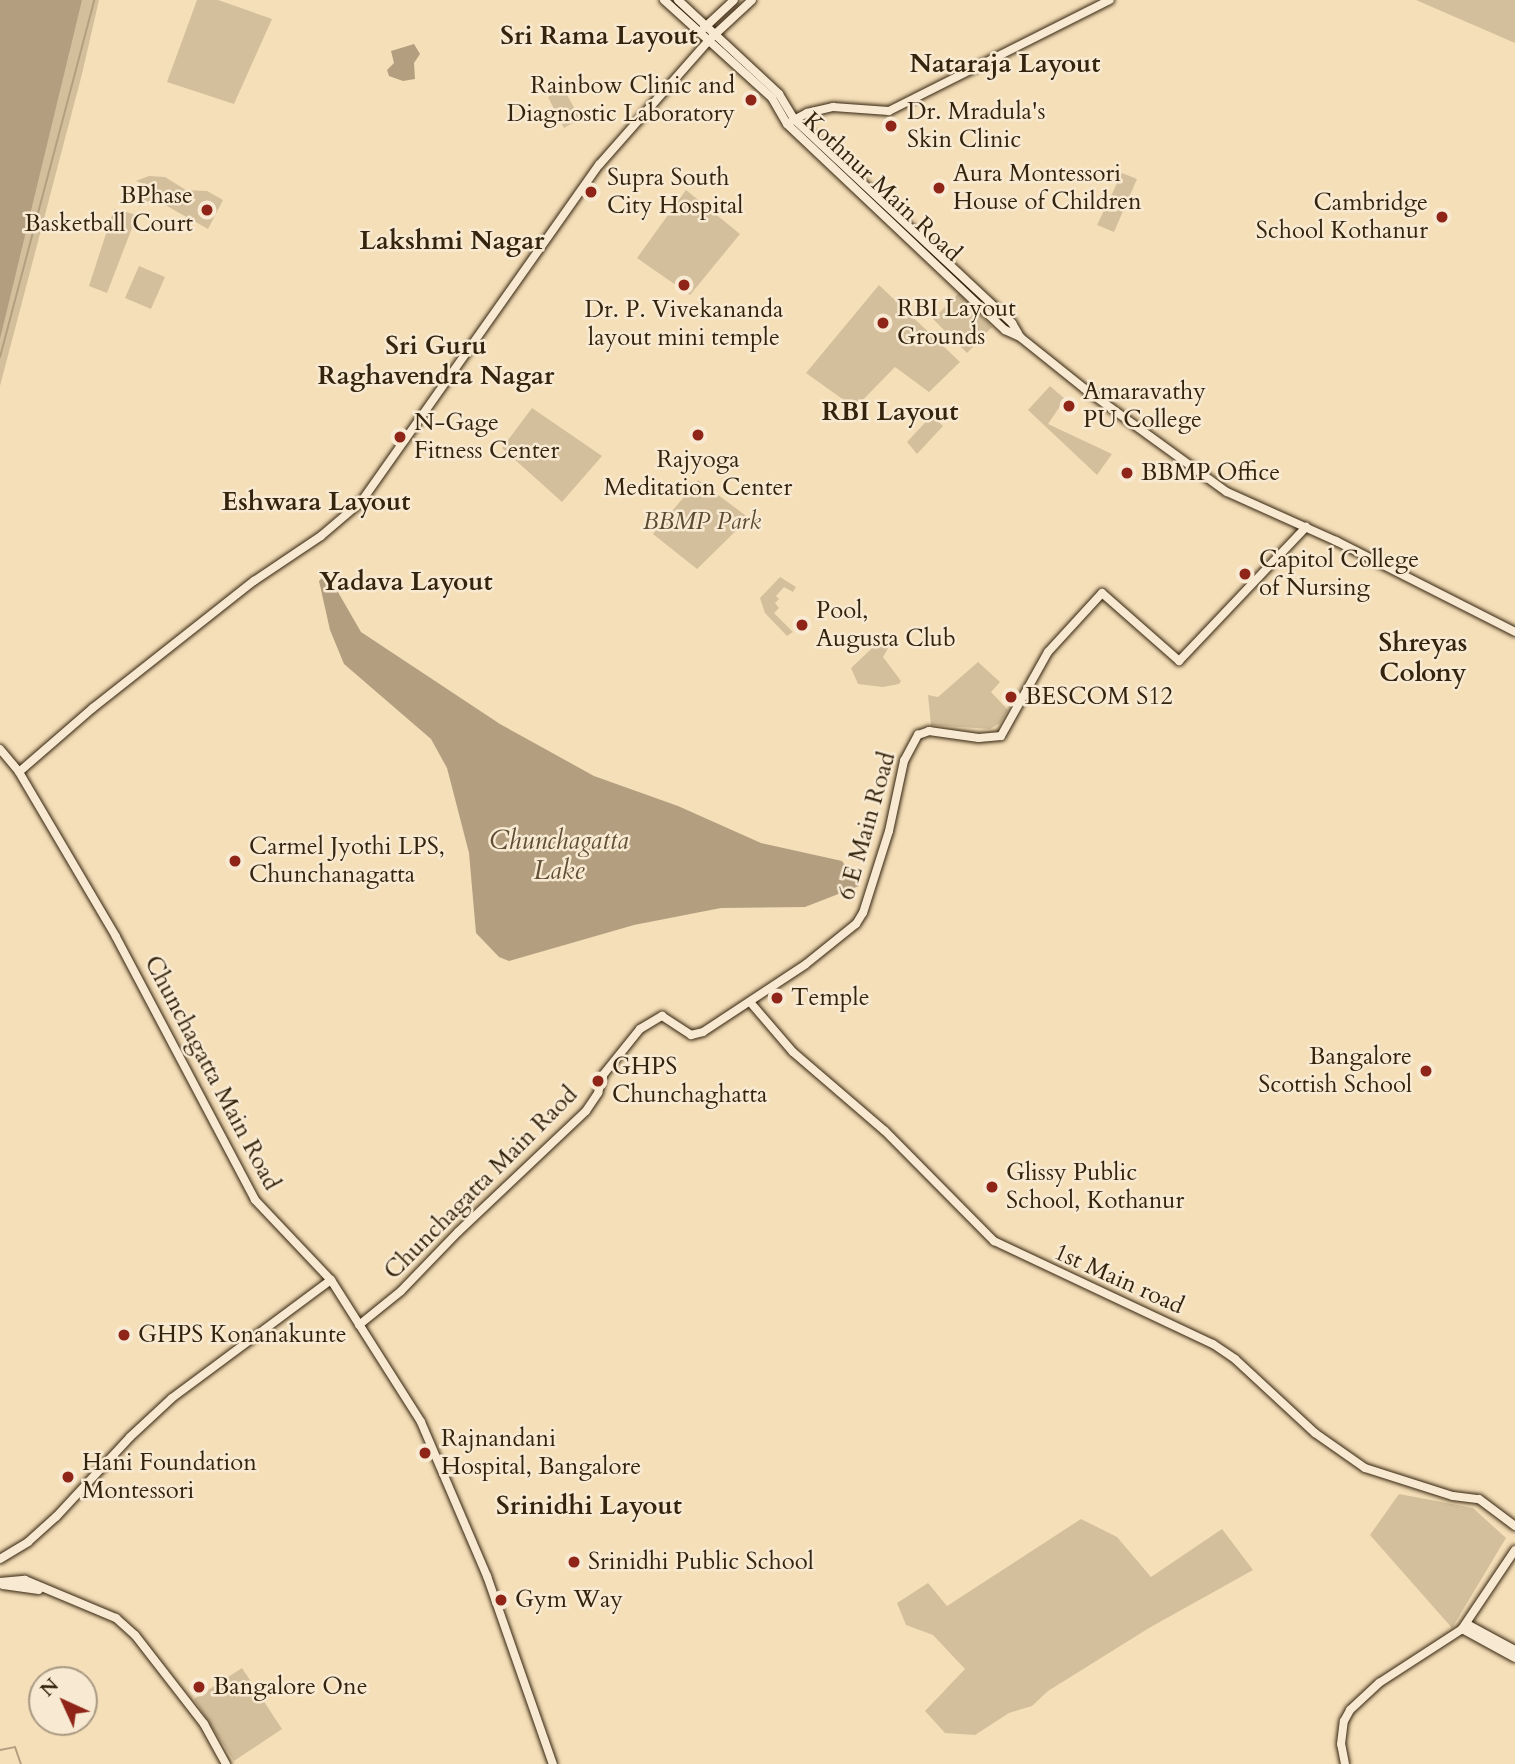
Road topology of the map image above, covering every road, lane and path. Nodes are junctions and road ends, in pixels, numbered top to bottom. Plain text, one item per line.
1 (664, 0) edge
2 (678, 0) edge
3 (734, 0) edge
4 (752, 0) edge
5 (1110, 0) edge
6 (704, 28) junction
7 (713, 36) junction
8 (790, 122) junction
9 (1306, 527) junction
10 (1515, 632) edge
11 (0, 748) edge
12 (19, 772) junction
13 (750, 1002) junction
14 (331, 1280) junction
15 (359, 1325) junction
16 (1515, 1526) edge
17 (1515, 1550) edge
18 (0, 1559) edge
19 (0, 1584) edge
20 (1465, 1626) junction
21 (1515, 1650) edge
22 (1515, 1658) edge
23 (226, 1764) edge
24 (553, 1764) edge
25 (1345, 1764) edge

1 - 6 street, Kothnur Main Road
2 - 6 street, Kothnur Main Road
3 - 6 street
4 - 7 street
5 - 8 street
6 - 7 street, Kothnur Main Road
7 - 8 street, Kothnur Main Road
7 - 12 street
8 - 9 street, Kothnur Main Road
9 - 10 street, Kothnur Main Road
9 - 13 street, 6 E Main Road
11 - 12 street, Chunchagatta Main Road
12 - 14 street, Chunchagatta Main Road
13 - 15 street, Chunchagatta Main Raod
13 - 16 street, 1st Main road
14 - 15 street, Chunchagatta Main Road
14 - 18 street
15 - 24 street, Chunchagatta Main Road
17 - 20 street
19 - 23 street
20 - 21 street
20 - 22 street
20 - 25 street

